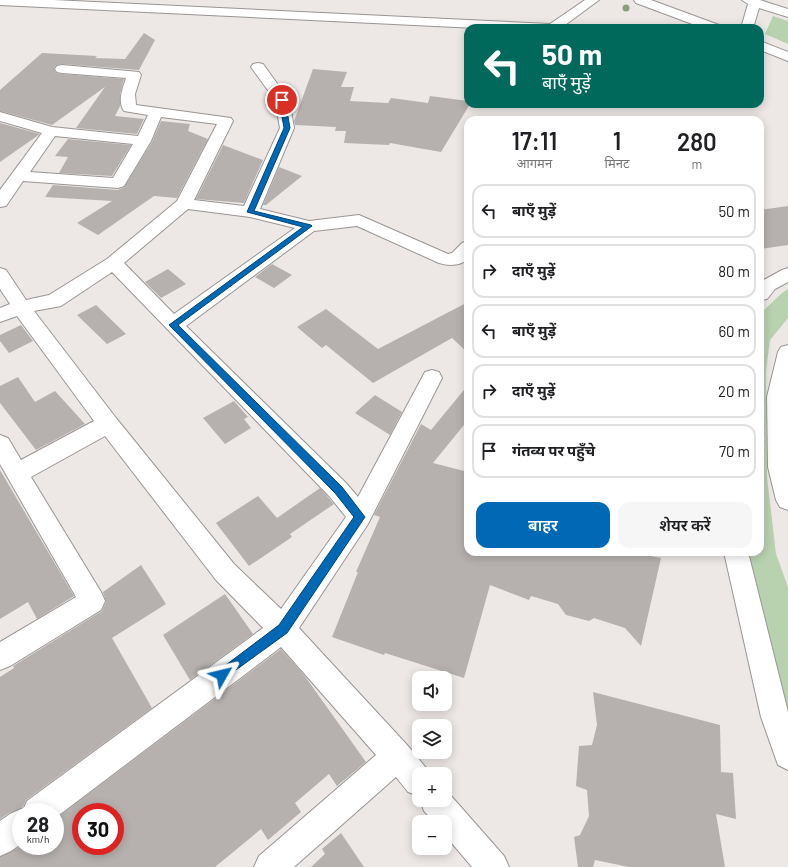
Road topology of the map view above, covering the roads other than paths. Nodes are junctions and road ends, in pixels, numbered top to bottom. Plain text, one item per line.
1 (593, 0) edge
2 (640, 0) edge
3 (0, 1) edge
4 (751, 1) edge
5 (788, 12) edge
6 (471, 24) edge
7 (559, 24) edge
8 (704, 24) edge
9 (748, 24) edge
10 (764, 48) edge
11 (788, 57) edge
12 (258, 67) dead end
13 (62, 69) dead end
14 (156, 113) junction
15 (0, 116) edge
16 (52, 130) junction
17 (143, 141) junction
18 (19, 176) junction
19 (0, 202) edge
20 (184, 204) junction
21 (250, 212) junction
22 (309, 226) junction
23 (464, 253) edge
24 (113, 263) junction
25 (0, 274) edge
26 (788, 274) edge
27 (764, 290) edge
28 (20, 307) junction
29 (0, 315) edge
30 (173, 325) junction
31 (788, 352) edge
32 (432, 378) dead end
33 (108, 424) junction
34 (0, 444) edge
35 (18, 473) junction
36 (788, 500) edge
37 (360, 517) junction
38 (737, 556) edge
39 (283, 629) junction
40 (0, 657) edge
41 (788, 755) edge
42 (398, 756) junction
43 (412, 773) edge
44 (50, 803) edge
45 (441, 807) edge
46 (12, 831) edge
47 (0, 840) edge
48 (270, 867) edge
49 (493, 867) edge

1 - 7 street
2 - 8 street
3 - 6 street
4 - 5 street
4 - 9 street
10 - 11 street
12 - 21 street
13 - 14 street
14 - 17 street
14 - 20 street
15 - 16 street
16 - 17 street
16 - 18 street
17 - 18 street
18 - 19 street
20 - 21 street
20 - 24 street
21 - 22 street
22 - 23 street
22 - 30 street
24 - 28 street
24 - 30 street
25 - 28 street
26 - 27 street
28 - 29 street
28 - 33 street
30 - 37 street
31 - 36 street
32 - 37 street
33 - 35 street
33 - 39 street
34 - 35 street
35 - 40 street
37 - 39 street
38 - 41 street
39 - 42 street
39 - 44 street
42 - 43 street
42 - 48 street
45 - 49 street
46 - 47 street

